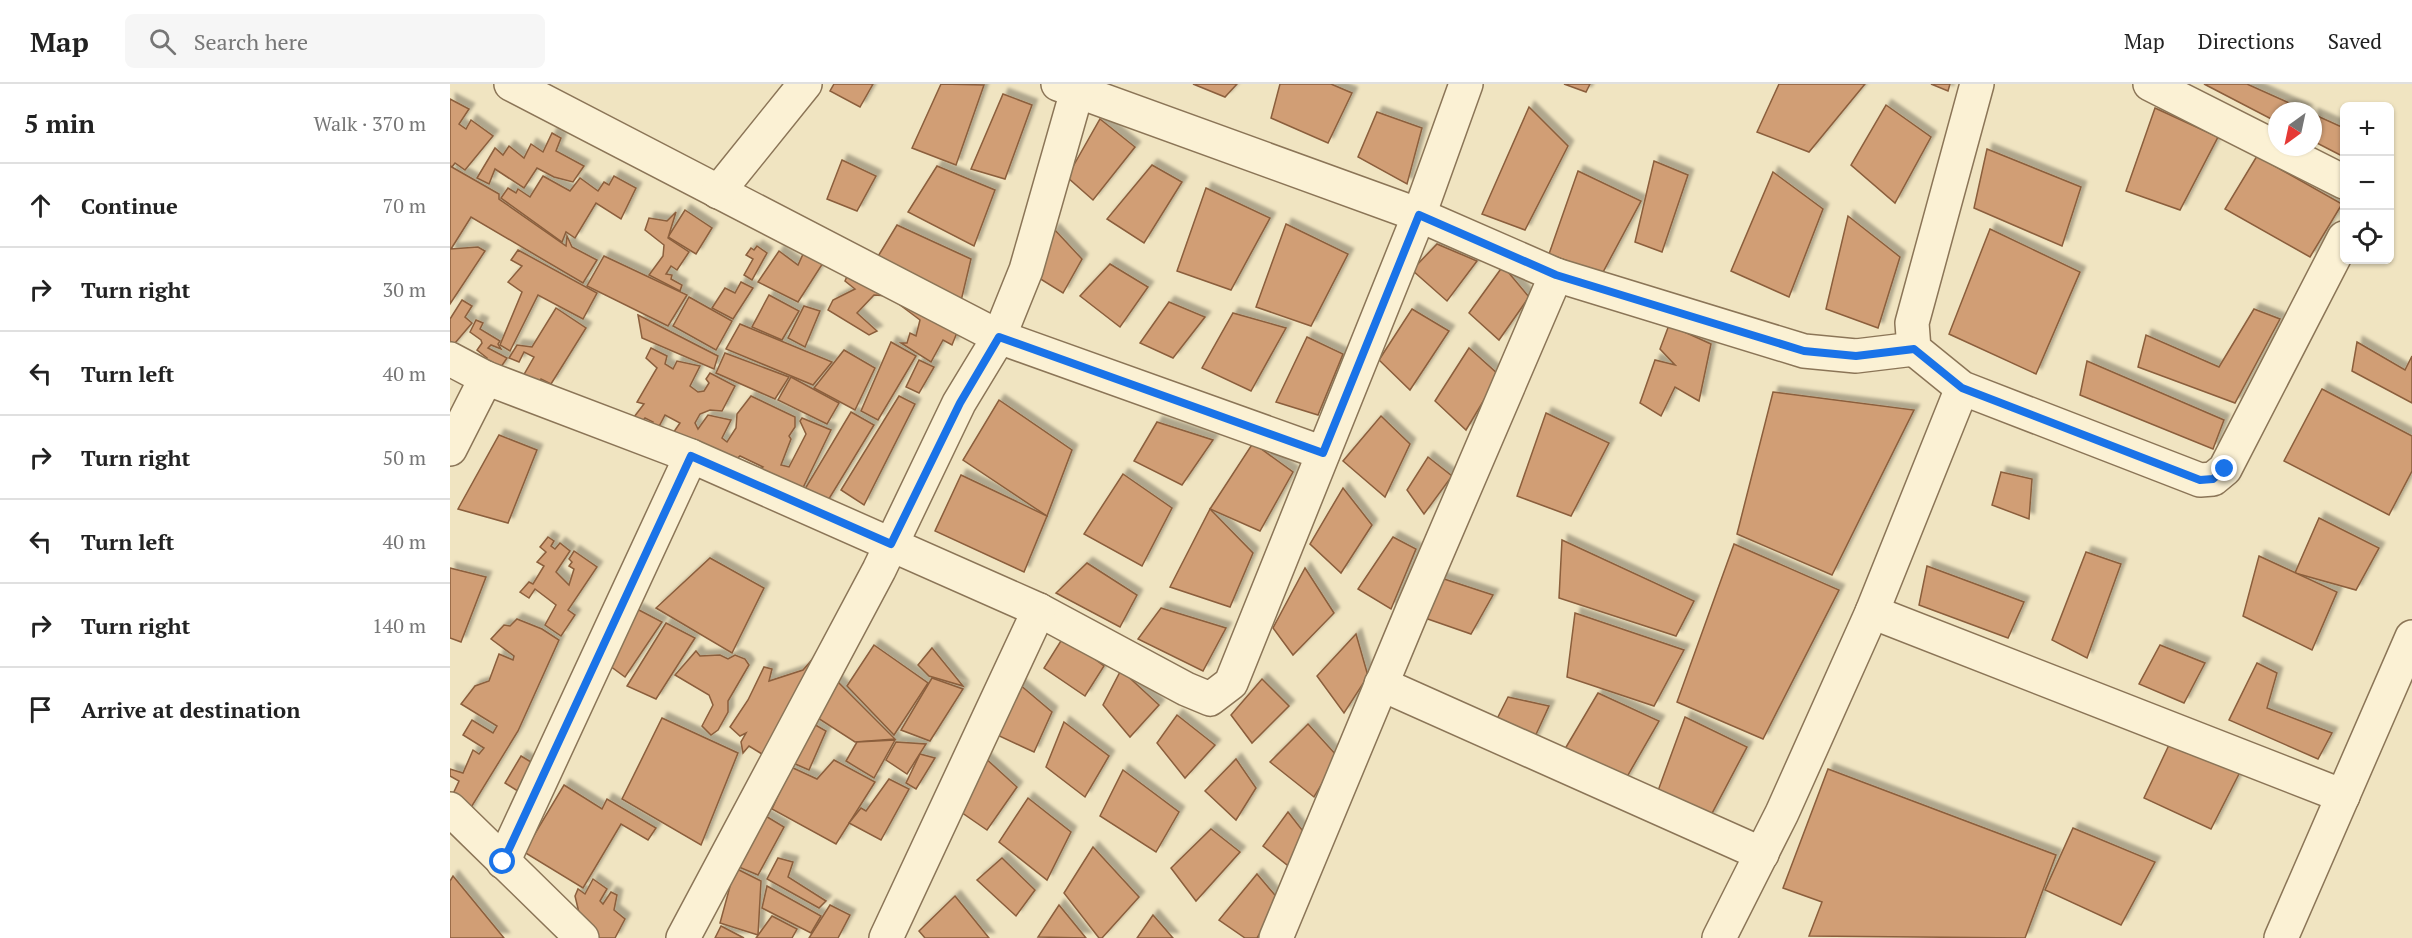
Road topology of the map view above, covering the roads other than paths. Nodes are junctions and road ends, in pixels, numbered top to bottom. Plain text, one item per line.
1 (511, 84) edge
2 (805, 84) edge
3 (1466, 84) edge
4 (1977, 84) edge
5 (2150, 84) edge
6 (1071, 87) edge
7 (2340, 180) edge
8 (718, 192) junction
9 (1419, 215) junction
10 (2340, 246) edge
11 (1556, 275) junction
12 (999, 337) junction
13 (1914, 349) junction
14 (450, 359) edge
15 (486, 378) junction
16 (1962, 388) junction
17 (450, 449) edge
18 (1323, 453) junction
19 (691, 456) junction
20 (891, 544) junction
21 (1039, 610) junction
22 (1872, 612) junction
23 (2412, 637) edge
24 (1381, 684) junction
25 (2343, 796) junction
26 (450, 809) edge
27 (1762, 854) junction
28 (503, 862) junction
29 (582, 938) edge
30 (683, 938) edge
31 (886, 938) edge
32 (1276, 938) edge
33 (1719, 938) edge
34 (2281, 938) edge

1 - 8 street
2 - 8 street
3 - 9 street
4 - 13 street
5 - 7 street
6 - 9 street
6 - 12 street
8 - 12 street
9 - 11 street
9 - 18 street
10 - 16 street
11 - 13 street
11 - 24 street
12 - 18 street
12 - 20 street
13 - 16 street
14 - 15 street
15 - 17 street
15 - 19 street
16 - 22 street
18 - 21 street
19 - 20 street
19 - 28 street
20 - 21 street
20 - 30 street
21 - 31 street
22 - 25 street
22 - 27 street
23 - 25 street
24 - 27 street
24 - 32 street
25 - 34 street
26 - 28 street
27 - 33 street
28 - 29 street

